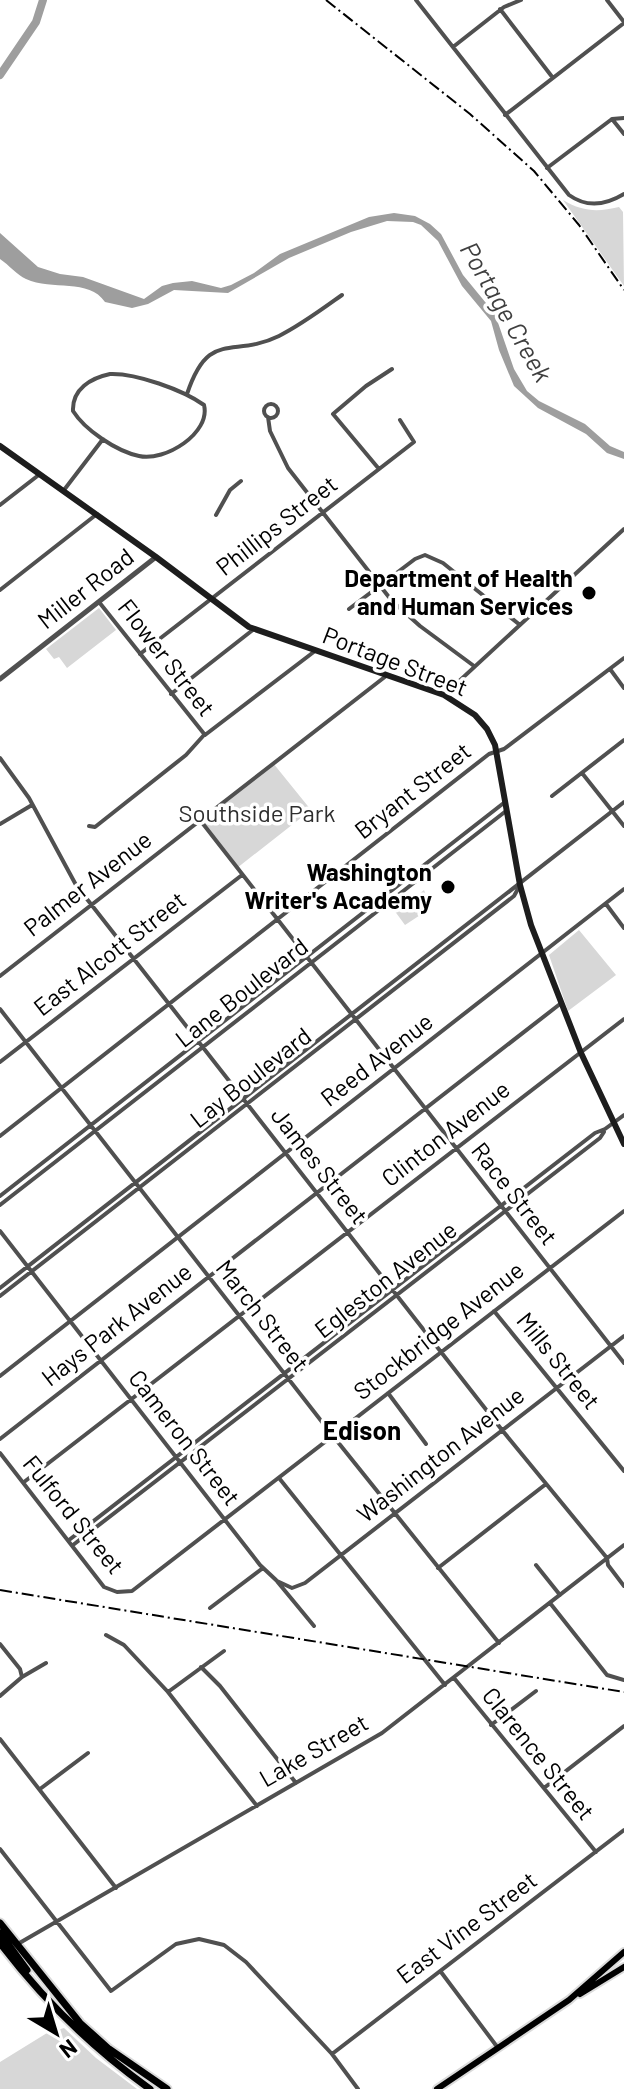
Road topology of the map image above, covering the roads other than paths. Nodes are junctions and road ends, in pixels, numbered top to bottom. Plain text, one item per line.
1 (416, 0) edge
2 (521, 0) edge
3 (607, 0) edge
4 (500, 9) junction
5 (624, 22) edge
6 (453, 47) junction
7 (553, 78) junction
8 (505, 115) junction
9 (624, 118) edge
10 (612, 119) junction
11 (624, 134) edge
12 (547, 168) junction
13 (624, 194) edge
14 (342, 295) dead end
15 (392, 369) dead end
16 (187, 394) junction
17 (268, 417) dead end
18 (400, 420) dead end
19 (103, 439) junction
20 (0, 446) edge
21 (379, 470) junction
22 (40, 474) junction
23 (241, 481) dead end
24 (64, 490) junction
25 (0, 505) edge
26 (324, 512) junction
27 (97, 514) junction
28 (216, 515) dead end
29 (624, 529) edge
30 (156, 557) junction
31 (381, 587) junction
32 (0, 590) edge
33 (210, 600) junction
34 (99, 602) junction
35 (349, 609) dead end
36 (520, 625) junction
37 (254, 629) junction
38 (316, 650) junction
39 (140, 654) junction
40 (624, 658) edge
41 (474, 666) junction
42 (610, 669) junction
43 (388, 674) junction
44 (0, 679) edge
45 (624, 688) edge
46 (171, 694) junction
47 (444, 695) junction
48 (205, 735) junction
49 (624, 740) edge
50 (497, 751) junction
51 (0, 758) edge
52 (582, 773) junction
53 (552, 796) dead end
54 (505, 802) junction
55 (624, 802) edge
56 (32, 805) junction
57 (506, 811) junction
58 (612, 811) junction
59 (200, 820) junction
60 (0, 824) edge
61 (89, 826) dead end
62 (624, 826) edge
63 (425, 869) junction
64 (242, 875) junction
65 (520, 885) junction
66 (624, 889) edge
67 (605, 904) junction
68 (91, 905) junction
69 (366, 911) junction
70 (370, 916) junction
71 (277, 920) junction
72 (624, 928) edge
73 (458, 930) junction
74 (463, 936) junction
75 (542, 954) junction
76 (306, 958) junction
77 (133, 959) junction
78 (310, 963) junction
79 (403, 973) junction
80 (0, 976) edge
81 (408, 979) junction
82 (251, 1000) junction
83 (169, 1004) junction
84 (560, 1004) junction
85 (256, 1005) junction
86 (0, 1009) edge
87 (351, 1015) junction
88 (624, 1019) edge
89 (355, 1020) junction
90 (198, 1041) junction
91 (26, 1042) junction
92 (203, 1047) junction
93 (581, 1053) junction
94 (297, 1056) junction
95 (0, 1062) edge
96 (301, 1062) junction
97 (395, 1069) junction
98 (145, 1082) junction
99 (62, 1088) junction
100 (150, 1088) junction
101 (245, 1101) junction
102 (425, 1109) junction
103 (624, 1115) edge
104 (614, 1122) junction
105 (91, 1125) junction
106 (605, 1129) junction
107 (95, 1131) junction
108 (0, 1136) edge
109 (188, 1141) junction
110 (624, 1144) edge
111 (192, 1146) junction
112 (456, 1149) junction
113 (286, 1153) junction
114 (555, 1164) junction
115 (35, 1168) junction
116 (559, 1169) junction
117 (40, 1174) junction
118 (135, 1182) junction
119 (139, 1187) junction
120 (317, 1193) junction
121 (0, 1196) edge
122 (0, 1205) edge
123 (500, 1206) junction
124 (624, 1211) edge
125 (505, 1212) junction
126 (81, 1224) junction
127 (85, 1230) junction
128 (0, 1231) edge
129 (348, 1232) junction
130 (179, 1237) junction
131 (446, 1248) junction
132 (450, 1254) junction
133 (28, 1266) junction
134 (549, 1269) junction
135 (32, 1272) junction
136 (209, 1277) junction
137 (0, 1288) edge
138 (393, 1289) junction
139 (397, 1295) junction
140 (0, 1296) edge
141 (494, 1311) junction
142 (240, 1316) junction
143 (71, 1321) junction
144 (338, 1331) junction
145 (624, 1336) edge
146 (343, 1337) junction
147 (611, 1346) junction
148 (441, 1352) junction
149 (101, 1360) junction
150 (624, 1363) edge
151 (284, 1373) junction
152 (0, 1376) edge
153 (288, 1379) junction
154 (557, 1388) junction
155 (388, 1393) junction
156 (132, 1400) junction
157 (231, 1415) junction
158 (235, 1420) junction
159 (502, 1430) junction
160 (333, 1436) junction
161 (0, 1439) edge
162 (426, 1444) dead end
163 (0, 1453) edge
164 (176, 1457) junction
165 (180, 1463) junction
166 (624, 1471) edge
167 (279, 1478) junction
168 (24, 1482) junction
169 (546, 1484) junction
170 (124, 1502) junction
171 (395, 1513) junction
172 (225, 1519) junction
173 (71, 1543) junction
174 (624, 1545) edge
175 (340, 1555) junction
176 (607, 1558) junction
177 (536, 1565) dead end
178 (263, 1568) junction
179 (438, 1568) junction
180 (276, 1580) junction
181 (624, 1586) edge
182 (122, 1593) joint
183 (560, 1595) junction
184 (550, 1603) junction
185 (210, 1608) dead end
186 (314, 1626) dead end
187 (106, 1635) dead end
188 (499, 1643) junction
189 (0, 1644) edge
190 (224, 1651) dead end
191 (46, 1663) dead end
192 (201, 1667) junction
193 (22, 1677) junction
194 (454, 1678) junction
195 (624, 1680) edge
196 (445, 1685) junction
197 (536, 1691) dead end
198 (168, 1692) junction
199 (0, 1696) edge
200 (491, 1725) junction
201 (624, 1726) edge
202 (0, 1739) edge
203 (88, 1753) dead end
204 (296, 1783) junction
205 (543, 1788) junction
206 (40, 1789) junction
207 (257, 1806) junction
208 (624, 1830) edge
209 (0, 1849) edge
210 (596, 1852) junction
211 (116, 1888) junction
212 (57, 1922) junction
213 (0, 1923) edge
214 (0, 1933) edge
215 (7, 1948) edge
216 (624, 1952) edge
217 (624, 1967) edge
218 (441, 1972) junction
219 (563, 2004) junction
220 (498, 2048) junction
221 (332, 2054) junction
222 (150, 2089) edge
223 (167, 2089) edge
224 (358, 2089) edge
225 (437, 2089) edge

1 - 6 street
2 - 4 street
3 - 5 street
4 - 6 street
4 - 7 street
5 - 7 street
6 - 8 street
7 - 8 street
8 - 12 street
9 - 10 street
10 - 11 street
10 - 12 street
12 - 13 street
14 - 16 street
15 - 21 street
16 - 19 street
16 - 19 street
17 - 26 street
18 - 21 street, Phillips Street
19 - 24 street
20 - 22 main road, Portage Street
21 - 26 street, Phillips Street
22 - 24 main road, Portage Street
22 - 25 street
23 - 28 street
24 - 27 main road, Portage Street
26 - 31 street
26 - 33 street, Phillips Street
27 - 30 main road, Portage Street
27 - 32 street
29 - 36 street
30 - 33 main road, Portage Street
30 - 34 street, Miller Road
31 - 35 street
31 - 36 street
31 - 41 street
33 - 37 main road, Portage Street
33 - 39 street, Phillips Street
34 - 39 street, Flower Street
34 - 44 street, Miller Road
36 - 41 street
37 - 38 main road, Portage Street
37 - 46 street
38 - 43 main road, Portage Street
38 - 48 street
39 - 46 street, Flower Street
40 - 42 street, Bryant Street
41 - 47 street
42 - 45 street
42 - 50 street, Bryant Street
43 - 47 main road, Portage Street
43 - 59 street, Palmer Avenue
46 - 48 street, Flower Street
47 - 50 main road, Portage Street
48 - 61 street
49 - 52 street
50 - 54 main road, Portage Street
50 - 71 street, Bryant Street
51 - 56 street, James Street
52 - 53 street
52 - 58 street
54 - 57 main road, Portage Street
54 - 63 street, Lane Boulevard
55 - 58 street, Lay Boulevard
56 - 60 street
56 - 68 street, James Street
57 - 63 street, Lane Boulevard
57 - 65 main road, Portage Street
58 - 62 street
58 - 65 street, Lay Boulevard
59 - 64 street, Race Street
59 - 68 street, Palmer Avenue
63 - 69 street, Lane Boulevard
63 - 70 street, Lane Boulevard
64 - 71 street, Race Street
64 - 77 street, East Alcott Street
65 - 73 street, Lay Boulevard
65 - 74 street, Lay Boulevard
65 - 75 main road, Portage Street
66 - 67 street, Reed Avenue
67 - 72 street
67 - 75 street, Reed Avenue
68 - 77 street, James Street
68 - 80 street, Palmer Avenue
69 - 70 street
69 - 76 street, Lane Boulevard
70 - 78 street, Lane Boulevard
71 - 76 street, Race Street
71 - 83 street, Bryant Street
73 - 74 street
73 - 79 street, Lay Boulevard
74 - 81 street, Lay Boulevard
75 - 84 main road, Portage Street
75 - 97 street, Reed Avenue
76 - 78 street, Race Street
76 - 82 street, Lane Boulevard
77 - 83 street, James Street
77 - 91 street, East Alcott Street
78 - 85 street, Lane Boulevard
78 - 87 street, Race Street
79 - 81 street
79 - 87 street, Lay Boulevard
81 - 89 street, Lay Boulevard
82 - 85 street
82 - 90 street, Lane Boulevard
83 - 90 street, James Street
83 - 99 street, Bryant Street
84 - 93 main road, Portage Street
84 - 102 street, Hays Park Avenue
85 - 92 street, Lane Boulevard
86 - 91 street, March Street
87 - 89 street, Race Street
87 - 94 street, Lay Boulevard
88 - 93 street, Clinton Avenue
89 - 96 street, Lay Boulevard
89 - 97 street, Race Street
90 - 92 street, James Street
90 - 98 street, Lane Boulevard
91 - 95 street, East Alcott Street
91 - 99 street, March Street
92 - 100 street, Lane Boulevard
92 - 101 street, James Street
93 - 104 main road, Portage Street
93 - 112 street, Clinton Avenue
94 - 96 street
94 - 101 street, Lay Boulevard
96 - 101 street, Lay Boulevard
97 - 102 street, Race Street
97 - 113 street, Reed Avenue
98 - 100 street
98 - 105 street, Lane Boulevard
99 - 105 street, March Street
99 - 108 street, Bryant Street
100 - 107 street, Lane Boulevard
101 - 109 street, Lay Boulevard
101 - 111 street, Lay Boulevard
101 - 113 street, James Street
102 - 112 street, Race Street
102 - 120 street, Hays Park Avenue
103 - 104 street, Egleston Avenue
104 - 106 street, Egleston Avenue
104 - 110 main road, Portage Street
105 - 107 street, March Street
105 - 115 street, Lane Boulevard
106 - 114 street, Egleston Avenue
106 - 116 street, Egleston Avenue
107 - 117 street, Lane Boulevard
107 - 118 street, March Street
109 - 111 street
109 - 118 street, Lay Boulevard
111 - 119 street, Lay Boulevard
112 - 123 street, Race Street
112 - 129 street, Clinton Avenue
113 - 120 street, James Street
113 - 130 street, Reed Avenue
114 - 116 street
114 - 123 street, Egleston Avenue
115 - 117 street
115 - 121 street, Lane Boulevard
116 - 125 street, Egleston Avenue
117 - 122 street, Lane Boulevard
118 - 119 street, March Street
118 - 126 street, Lay Boulevard
119 - 127 street, Lay Boulevard
119 - 130 street, March Street
120 - 129 street, James Street
120 - 136 street, Hays Park Avenue
123 - 125 street, Race Street
123 - 131 street, Egleston Avenue
124 - 134 street, Stockbridge Avenue
125 - 132 street, Egleston Avenue
125 - 134 street, Race Street
126 - 127 street
126 - 133 street, Lay Boulevard
127 - 135 street, Lay Boulevard
128 - 133 street, Cameron Street
129 - 138 street, James Street
129 - 142 street, Clinton Avenue
130 - 136 street, March Street
130 - 143 street, Reed Avenue
131 - 132 street
131 - 138 street, Egleston Avenue
132 - 139 street, Egleston Avenue
133 - 135 street, Cameron Street
133 - 137 street, Lay Boulevard
134 - 141 street, Stockbridge Avenue
134 - 147 street, Race Street
135 - 140 street, Lay Boulevard
135 - 143 street, Cameron Street
136 - 142 street, March Street
136 - 149 street, Hays Park Avenue
138 - 139 street, James Street
138 - 144 street, Egleston Avenue
139 - 146 street, Egleston Avenue
139 - 148 street, James Street
141 - 148 street, Stockbridge Avenue
141 - 154 street, Mills Street
142 - 151 street, March Street
142 - 156 street, Clinton Avenue
143 - 149 street, Cameron Street
143 - 152 street, Reed Avenue
144 - 146 street
144 - 151 street, Egleston Avenue
145 - 147 street, Washington Avenue
146 - 153 street, Egleston Avenue
147 - 150 street, Race Street
147 - 154 street, Washington Avenue
148 - 155 street, Stockbridge Avenue
148 - 159 street, James Street
149 - 156 street, Cameron Street
149 - 161 street, Hays Park Avenue
151 - 153 street, March Street
151 - 157 street, Egleston Avenue
153 - 158 street, Egleston Avenue
153 - 160 street, March Street
154 - 159 street, Washington Avenue
154 - 166 street, Mills Street
155 - 160 street, Stockbridge Avenue
155 - 162 street
156 - 164 street, Cameron Street
156 - 168 street, Clinton Avenue
157 - 158 street
157 - 164 street, Egleston Avenue
158 - 165 street, Egleston Avenue
159 - 169 street, James Street
159 - 171 street, Washington Avenue
160 - 167 street, Stockbridge Avenue
160 - 171 street, March Street
163 - 168 street, Fulford Street
164 - 165 street, Cameron Street
164 - 170 street, Egleston Avenue
165 - 170 street, Egleston Avenue
165 - 172 street, Cameron Street
167 - 172 street, Stockbridge Avenue
167 - 175 street
168 - 173 street, Fulford Street
169 - 176 street, James Street
169 - 179 street
170 - 173 street, Egleston Avenue
171 - 175 street, Washington Avenue
171 - 179 street, March Street
172 - 178 street, Cameron Street
172 - 182 street, Stockbridge Avenue
173 - 182 street, Fulford Street
174 - 176 street, Lake Street
175 - 180 street, Washington Avenue
175 - 196 street
176 - 181 street, James Street
176 - 183 street, Lake Street
177 - 183 street
178 - 180 street, Cameron Street
178 - 185 street
179 - 188 street, March Street
180 - 186 street, Cameron Street
183 - 184 street, Lake Street
184 - 188 street, Lake Street
184 - 195 street
187 - 198 street
188 - 194 street, Lake Street
189 - 193 street
190 - 192 street
191 - 193 street
192 - 198 street
192 - 204 street
193 - 199 street
194 - 196 street, Lake Street
194 - 200 street, Clarence Street
196 - 204 street, Lake Street
197 - 200 street
198 - 207 street
200 - 205 street, Clarence Street
201 - 205 street
202 - 206 street
203 - 206 street
204 - 207 street, Lake Street
205 - 210 street, Clarence Street
206 - 211 street
207 - 211 street, Lake Street
208 - 210 street, East Vine Street
209 - 212 street
210 - 218 street, East Vine Street
211 - 212 street, Lake Street
212 - 215 street, Lake Street
212 - 221 street
213 - 215 highway
214 - 215 highway
215 - 222 highway
215 - 223 highway
216 - 219 main road
217 - 219 main road
218 - 220 street
218 - 221 street, East Vine Street
219 - 220 main road
220 - 225 main road
221 - 224 street

